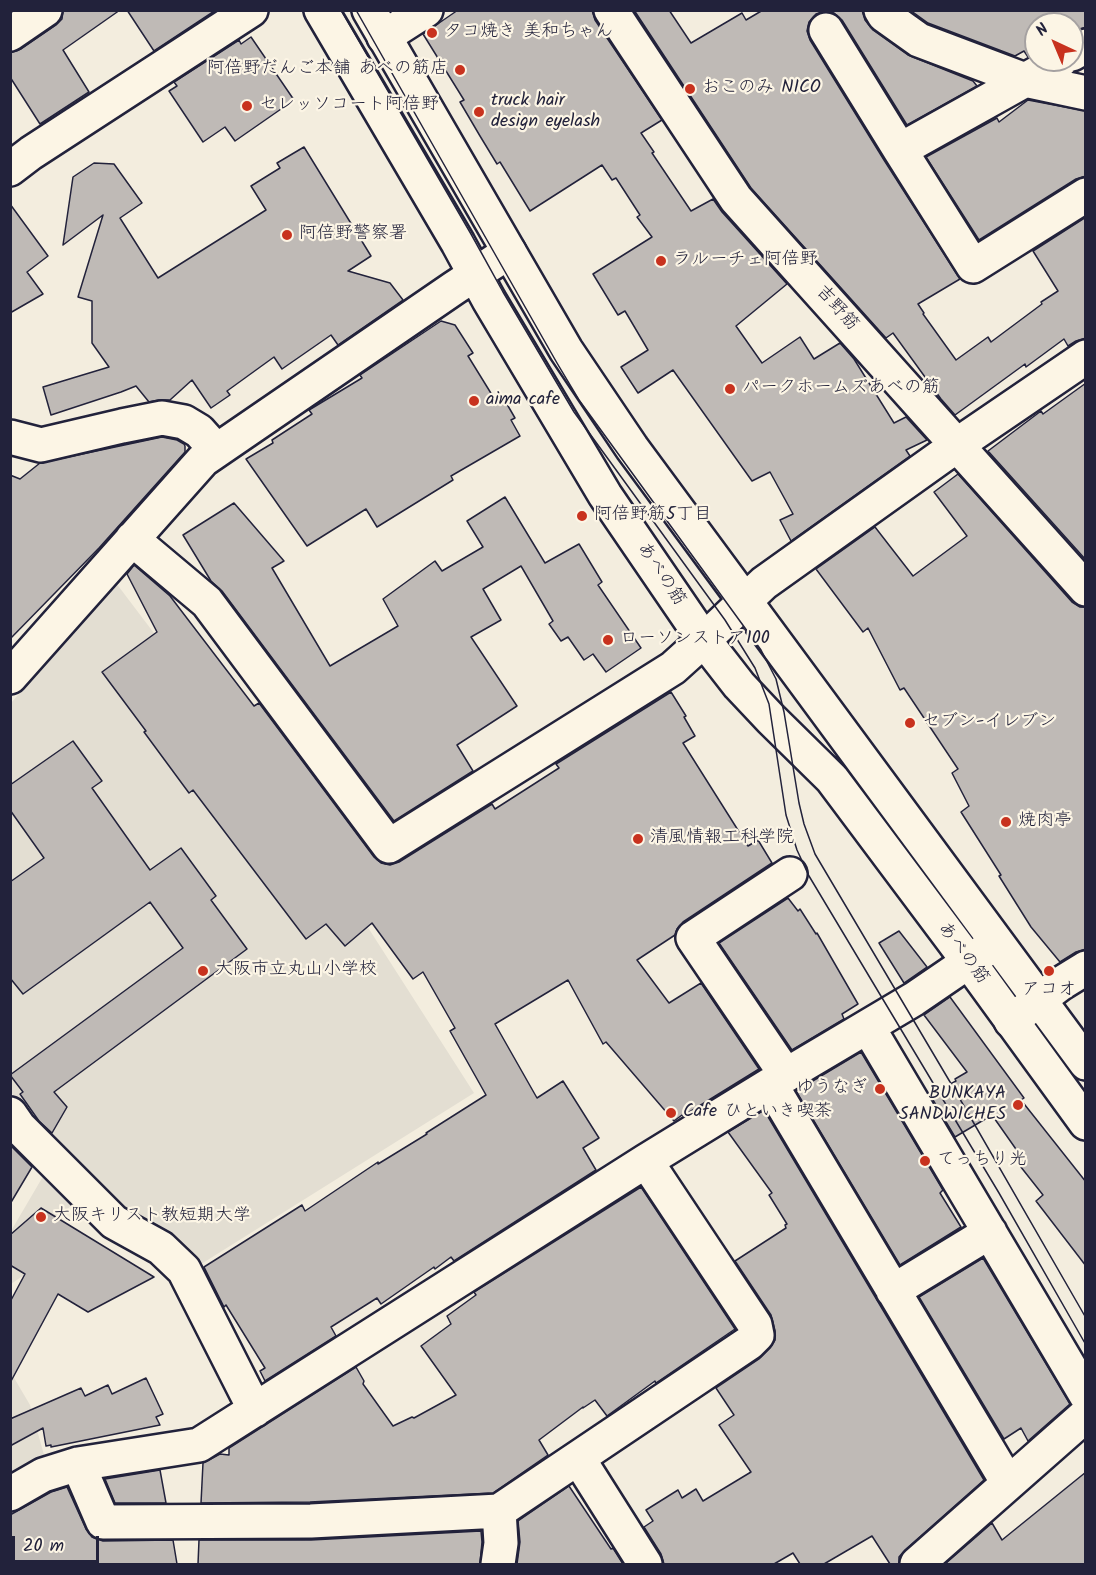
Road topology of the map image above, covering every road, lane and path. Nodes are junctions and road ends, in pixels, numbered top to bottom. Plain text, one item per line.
1 (45, 10) edge
2 (251, 10) edge
3 (321, 10) edge
4 (426, 10) edge
5 (611, 10) edge
6 (902, 16) edge
7 (377, 24) edge
8 (826, 30) dead end
9 (10, 34) edge
10 (1039, 72) edge
11 (1025, 80) junction
12 (1086, 93) edge
13 (900, 150) junction
14 (10, 169) edge
15 (1086, 195) edge
16 (509, 252) junction
17 (475, 274) junction
18 (1086, 357) edge
19 (10, 437) edge
20 (957, 445) junction
21 (216, 450) junction
22 (132, 539) junction
23 (1086, 589) edge
24 (745, 600) junction
25 (704, 640) junction
26 (10, 677) edge
27 (790, 874) dead end
28 (997, 943) junction
29 (969, 962) junction
30 (1086, 968) edge
31 (1039, 1000) junction
32 (1011, 1021) junction
33 (868, 1027) junction
34 (1086, 1064) edge
35 (778, 1080) junction
36 (10, 1114) edge
37 (1086, 1123) edge
38 (646, 1161) junction
39 (990, 1232) junction
40 (893, 1291) junction
41 (1086, 1395) edge
42 (255, 1410) junction
43 (1086, 1415) edge
44 (578, 1458) junction
45 (78, 1464) junction
46 (1008, 1483) junction
47 (10, 1494) edge
48 (499, 1511) junction
49 (498, 1564) edge
50 (645, 1564) edge
51 (917, 1564) edge

1 - 9 street
2 - 14 street
3 - 17 street, あべの筋
4 - 7 street
5 - 20 street, 吉野筋
6 - 11 street
7 - 16 street, あべの筋
8 - 13 street
10 - 11 street
11 - 12 street
11 - 13 street
13 - 15 street
16 - 17 street
16 - 24 street, あべの筋
17 - 21 street
17 - 25 street, あべの筋
18 - 20 street
19 - 21 street
20 - 23 street, 吉野筋
20 - 24 street
21 - 22 street
22 - 25 street
22 - 26 street
24 - 25 street
24 - 28 street, あべの筋
25 - 29 street, あべの筋
27 - 35 street
28 - 29 street
28 - 31 street, あべの筋
29 - 32 street, あべの筋
29 - 33 street
30 - 31 street
31 - 32 street
31 - 34 street, あべの筋
32 - 37 street, あべの筋
33 - 35 street
33 - 39 street
35 - 38 street
35 - 40 street
36 - 42 street
38 - 42 street
38 - 44 street
39 - 40 street
39 - 41 street
40 - 46 street
42 - 45 street
43 - 46 street
44 - 48 street
44 - 50 street
45 - 47 street
45 - 48 street
46 - 51 street
48 - 49 street

